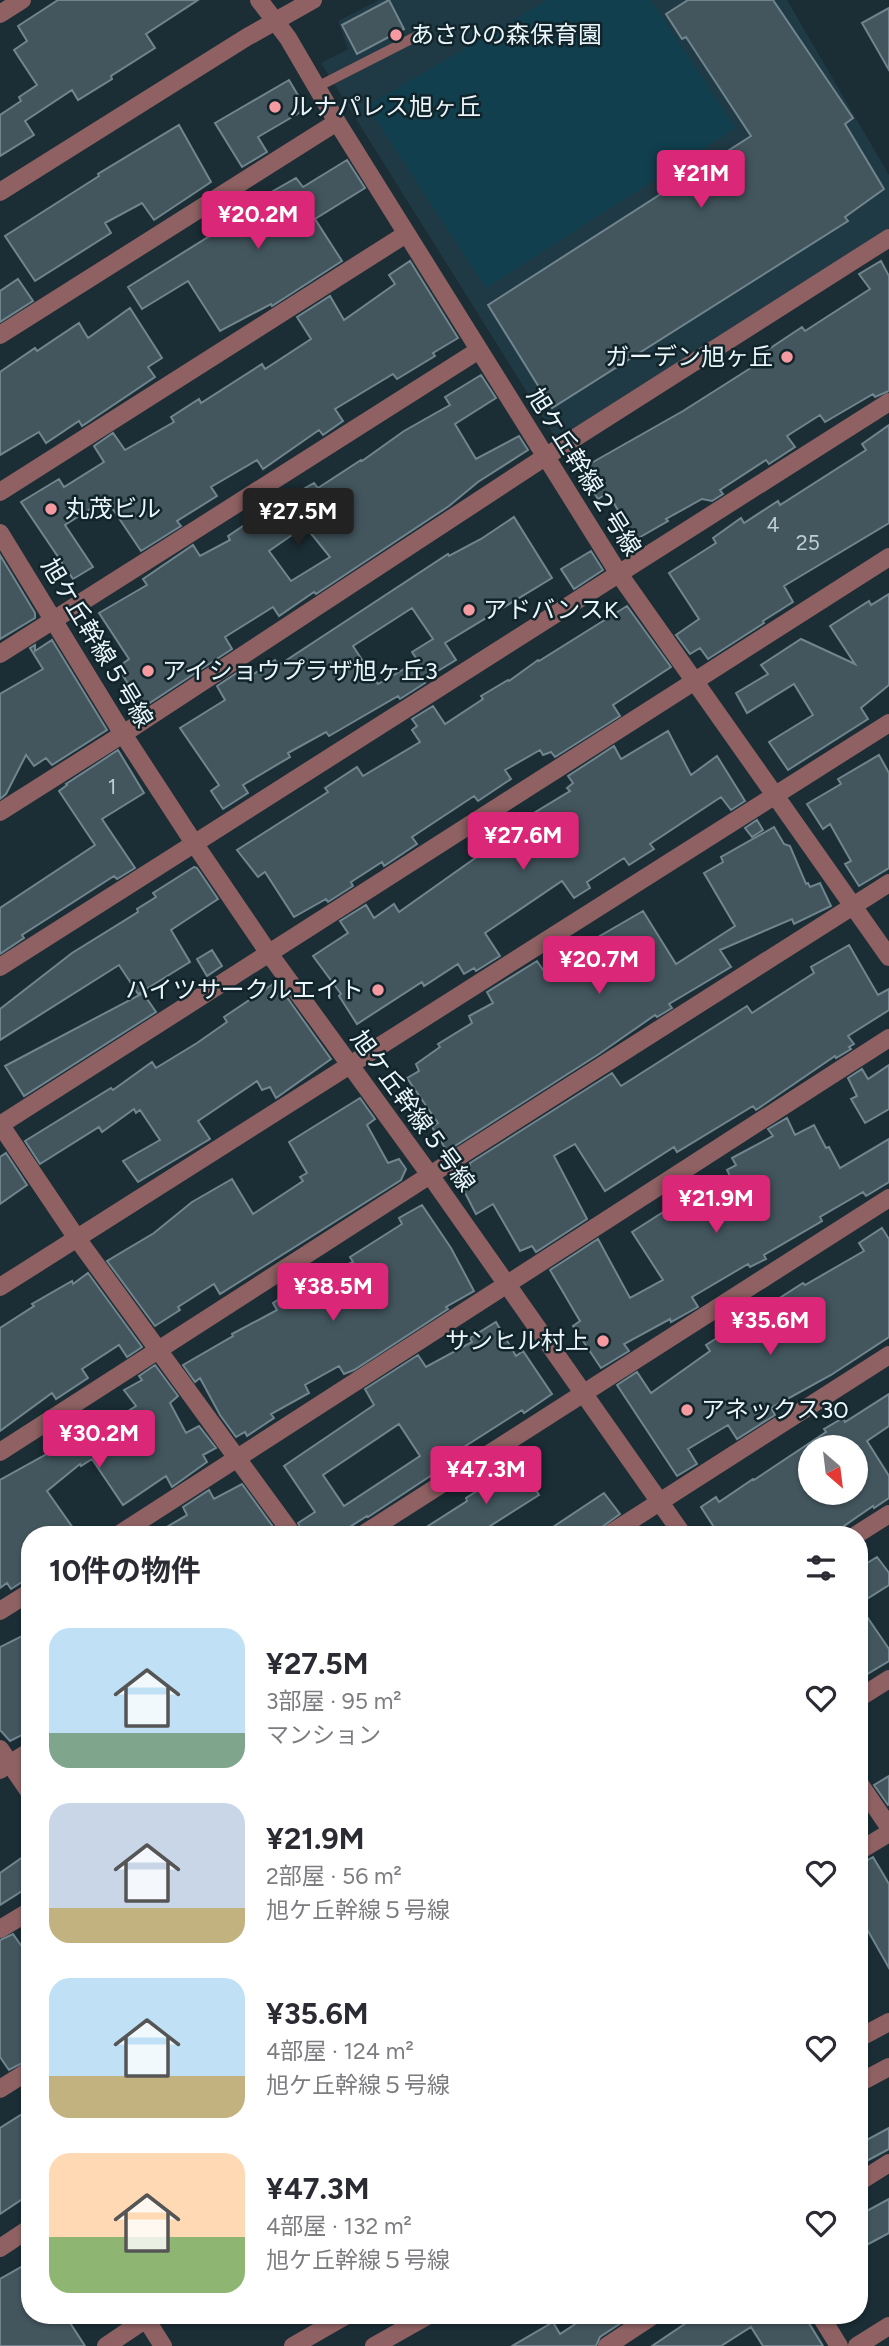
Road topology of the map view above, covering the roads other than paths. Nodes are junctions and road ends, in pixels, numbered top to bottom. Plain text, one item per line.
1 (22, 0) edge
2 (259, 0) edge
3 (313, 0) edge
4 (0, 14) edge
5 (275, 20) junction
6 (419, 35) dead end
7 (317, 87) junction
8 (337, 122) junction
9 (0, 192) edge
10 (406, 234) junction
11 (889, 239) edge
12 (0, 335) edge
13 (479, 349) junction
14 (889, 402) edge
15 (545, 457) junction
16 (0, 492) edge
17 (0, 533) edge
18 (889, 557) edge
19 (619, 574) junction
20 (54, 619) junction
21 (0, 654) edge
22 (694, 680) junction
23 (889, 723) edge
24 (123, 734) junction
25 (775, 796) junction
26 (0, 811) edge
27 (194, 843) junction
28 (889, 883) edge
29 (852, 907) junction
30 (268, 952) junction
31 (889, 957) edge
32 (0, 967) edge
33 (889, 1038) edge
34 (349, 1063) junction
35 (0, 1125) edge
36 (430, 1175) junction
37 (889, 1198) edge
38 (76, 1237) junction
39 (506, 1283) junction
40 (0, 1287) edge
41 (159, 1350) junction
42 (889, 1355) edge
43 (585, 1394) junction
44 (0, 1452) edge
45 (239, 1457) junction
46 (660, 1501) junction
47 (889, 1514) edge
48 (132, 1526) edge
49 (287, 1526) edge
50 (376, 1526) edge
51 (622, 1526) edge
52 (677, 1526) edge
53 (868, 1527) edge
54 (21, 1598) edge
55 (0, 1611) edge
56 (889, 1679) edge
57 (868, 1692) edge
58 (21, 1754) edge
59 (3, 1761) edge
60 (21, 1783) edge
61 (868, 1796) edge
62 (889, 1827) edge
63 (889, 1833) edge
64 (868, 1846) edge
65 (21, 1917) edge
66 (0, 1930) edge
67 (889, 2022) edge
68 (868, 2033) edge
69 (889, 2067) edge
70 (21, 2076) edge
71 (868, 2078) edge
72 (0, 2089) edge
73 (889, 2163) edge
74 (868, 2176) edge
75 (21, 2234) edge
76 (0, 2248) edge
77 (139, 2324) edge
78 (152, 2324) edge
79 (331, 2324) edge
80 (413, 2324) edge
81 (640, 2324) edge
82 (826, 2324) edge
83 (889, 2326) edge
84 (106, 2346) edge
85 (163, 2346) edge
86 (293, 2346) edge
87 (374, 2346) edge
88 (607, 2346) edge
89 (839, 2346) edge
90 (857, 2346) edge

1 - 4 street
2 - 5 street, 旭ケ丘幹線２号線
3 - 5 street
5 - 7 street, 旭ケ丘幹線２号線
5 - 9 street
6 - 7 lane
7 - 8 street, 旭ケ丘幹線２号線
8 - 10 street, 旭ケ丘幹線２号線
8 - 12 street
10 - 13 street, 旭ケ丘幹線２号線
10 - 16 street
11 - 15 street
13 - 15 street, 旭ケ丘幹線２号線
13 - 20 street
14 - 19 street
15 - 19 street, 旭ケ丘幹線２号線
15 - 24 street
17 - 20 street, 旭ケ丘幹線５号線
18 - 22 street
19 - 22 street, 旭ケ丘幹線２号線
19 - 27 street
20 - 21 street
20 - 24 street, 旭ケ丘幹線５号線
22 - 25 street, 旭ケ丘幹線２号線
22 - 30 street
23 - 25 street
24 - 26 street
24 - 27 street, 旭ケ丘幹線５号線
25 - 29 street, 旭ケ丘幹線２号線
25 - 34 street
27 - 30 street, 旭ケ丘幹線５号線
27 - 32 street
28 - 29 street
29 - 31 street, 旭ケ丘幹線２号線
29 - 36 street
30 - 34 street, 旭ケ丘幹線５号線
30 - 35 street
33 - 39 street
34 - 36 street, 旭ケ丘幹線５号線
34 - 38 street
35 - 38 street
36 - 39 street, 旭ケ丘幹線５号線
36 - 41 street
37 - 43 street
38 - 40 street
38 - 41 street
39 - 43 street, 旭ケ丘幹線５号線
39 - 45 street
41 - 44 street
41 - 45 street
42 - 46 street
43 - 46 street, 旭ケ丘幹線５号線
43 - 50 street
45 - 48 street
45 - 49 street
46 - 51 street
46 - 52 street, 旭ケ丘幹線５号線
47 - 53 street
54 - 55 street
56 - 57 street
58 - 59 street
59 - 60 street
61 - 62 street
63 - 64 street
65 - 66 street
67 - 68 street
69 - 71 street
70 - 72 street
73 - 74 street
75 - 76 street
77 - 84 street
78 - 85 street
79 - 86 street
80 - 87 street
81 - 88 street
82 - 89 street
83 - 90 street

